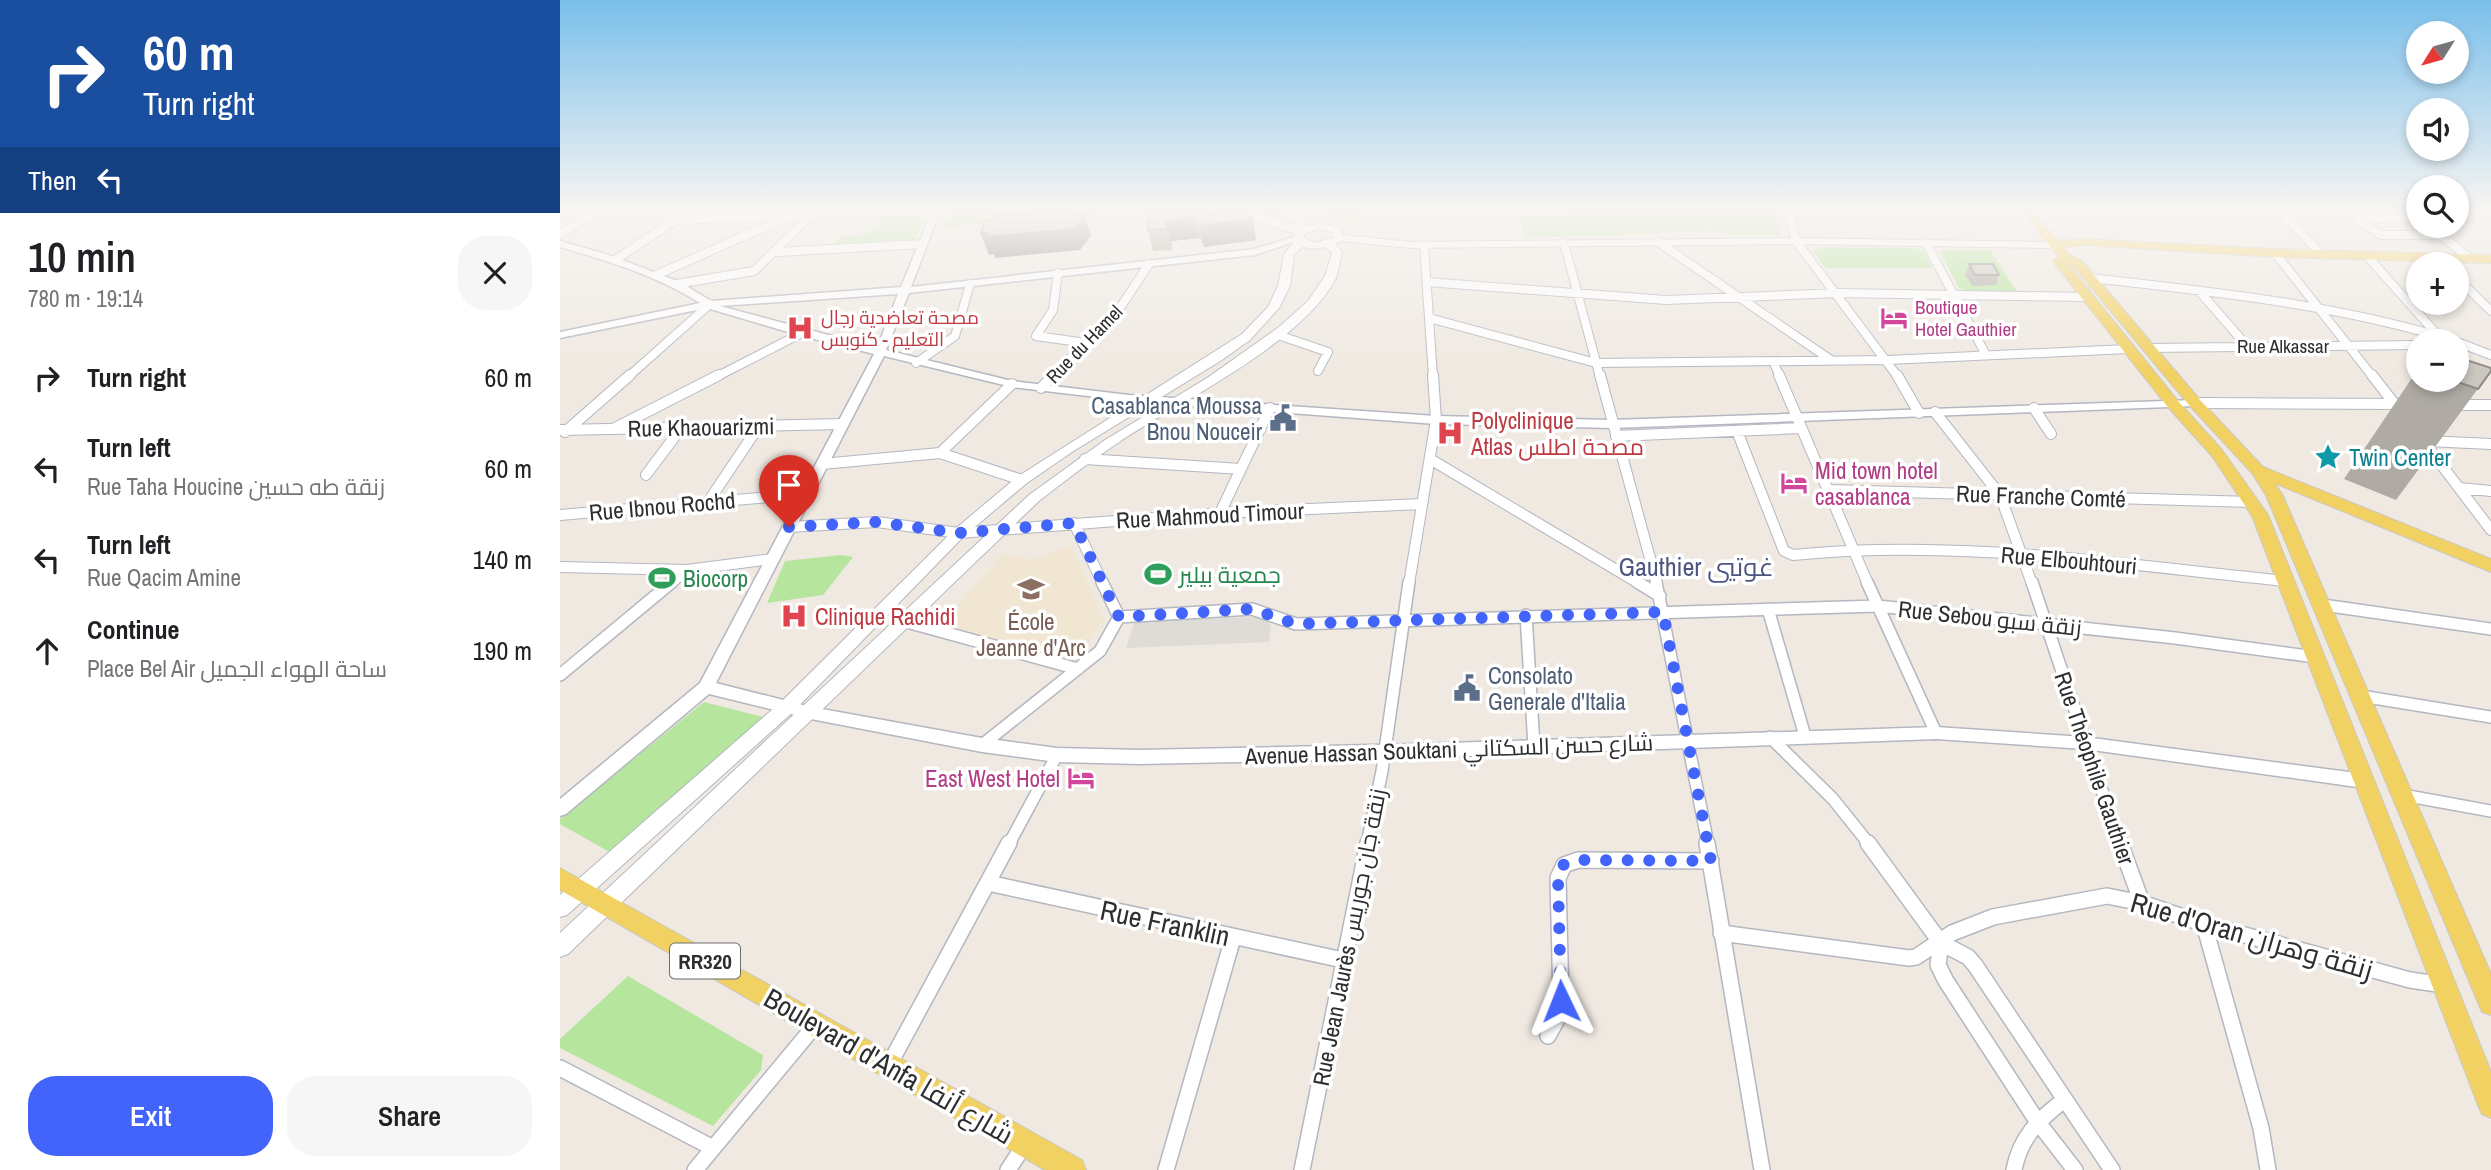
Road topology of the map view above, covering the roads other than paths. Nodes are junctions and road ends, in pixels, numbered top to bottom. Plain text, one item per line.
1 (630, 266) edge
2 (677, 266) edge
3 (759, 266) edge
4 (914, 266) edge
5 (1133, 266) edge
6 (1148, 266) edge
7 (1287, 266) edge
8 (1333, 266) edge
9 (1426, 266) edge
10 (1570, 266) edge
11 (1693, 266) edge
12 (1816, 266) edge
13 (1938, 266) edge
14 (2062, 266) edge
15 (2080, 266) edge
16 (2285, 266) edge
17 (2376, 266) edge
18 (1058, 273) junction
19 (656, 275) junction
20 (2091, 278) junction
21 (1427, 282) junction
22 (677, 284) junction
23 (970, 284) junction
24 (904, 290) junction
25 (2469, 290) edge
26 (2199, 291) junction
27 (1578, 292) junction
28 (1839, 293) junction
29 (1736, 295) junction
30 (1954, 296) junction
31 (2086, 297) junction
32 (710, 304) junction
33 (2317, 306) junction
34 (2491, 311) edge
35 (1429, 318) junction
36 (2419, 329) edge
37 (2433, 329) edge
38 (802, 334) junction
39 (1278, 335) junction
40 (561, 337) edge
41 (1086, 343) junction
42 (2406, 345) edge
43 (2247, 346) junction
44 (2348, 346) junction
45 (2469, 347) edge
46 (2148, 348) junction
47 (2128, 349) junction
48 (880, 353) junction
49 (1986, 355) junction
50 (2491, 355) edge
51 (1831, 360) junction
52 (1888, 360) junction
53 (1773, 361) junction
54 (916, 363) junction
55 (1596, 363) junction
56 (1318, 371) dead end
57 (1012, 384) junction
58 (1041, 388) junction
59 (1149, 398) junction
60 (1175, 401) junction
61 (2172, 402) junction
62 (2195, 403) junction
63 (2394, 404) junction
64 (2408, 404) dead end
65 (2436, 405) dead end
66 (2491, 405) edge
67 (1270, 408) junction
68 (2034, 408) junction
69 (1935, 412) junction
70 (1919, 413) junction
71 (1436, 420) junction
72 (2409, 422) dead end
73 (1799, 423) junction
74 (843, 424) junction
75 (1613, 424) junction
76 (759, 426) junction
77 (682, 428) junction
78 (613, 429) junction
79 (1737, 431) junction
80 (562, 432) edge
81 (2416, 432) dead end
82 (2051, 434) dead end
83 (1616, 436) junction
84 (2423, 441) junction
85 (2491, 444) edge
86 (940, 453) junction
87 (2217, 453) junction
88 (1430, 459) junction
89 (1085, 460) junction
90 (822, 464) junction
91 (1241, 469) junction
92 (2257, 470) junction
93 (646, 475) dead end
94 (1022, 480) junction
95 (2460, 488) junction
96 (1829, 490) junction
97 (2491, 491) edge
98 (806, 494) junction
99 (2000, 495) junction
100 (708, 502) junction
101 (2252, 502) junction
102 (1422, 504) junction
103 (1220, 513) junction
104 (560, 515) edge
105 (1074, 523) junction
106 (789, 527) junction
107 (2491, 530) edge
108 (998, 531) junction
109 (959, 533) junction
110 (1852, 549) junction
111 (2023, 555) junction
112 (772, 559) junction
113 (560, 566) edge
114 (2491, 566) edge
115 (687, 570) junction
116 (2286, 582) junction
117 (1660, 596) junction
118 (2323, 605) junction
119 (1878, 606) junction
120 (1768, 609) junction
121 (1663, 612) junction
122 (1526, 615) junction
123 (1119, 617) junction
124 (1403, 619) junction
125 (903, 621) junction
126 (2044, 623) junction
127 (2491, 629) edge
128 (2315, 657) junction
129 (1078, 670) junction
130 (560, 675) edge
131 (706, 687) junction
132 (2361, 696) junction
133 (787, 707) junction
134 (811, 713) junction
135 (2491, 717) edge
136 (1936, 733) junction
137 (1805, 736) junction
138 (1770, 737) junction
139 (1689, 741) junction
140 (2085, 743) junction
141 (982, 745) junction
142 (1534, 746) junction
143 (1385, 751) junction
144 (1058, 755) junction
145 (2364, 780) junction
146 (2403, 795) junction
147 (560, 809) edge
148 (2491, 811) edge
149 (1711, 861) junction
150 (988, 883) junction
151 (570, 884) edge
152 (2142, 903) junction
153 (606, 906) junction
154 (560, 908) edge
155 (2204, 924) junction
156 (1721, 933) junction
157 (1233, 938) junction
158 (1941, 943) junction
159 (560, 947) edge
160 (1343, 960) junction
161 (2483, 965) edge
162 (2444, 985) junction
163 (2491, 1003) edge
164 (817, 1023) junction
165 (1548, 1036) dead end
166 (889, 1065) junction
167 (560, 1068) edge
168 (2063, 1101) junction
169 (2491, 1105) edge
170 (2036, 1121) junction
171 (1025, 1144) junction
172 (713, 1148) junction
173 (695, 1170) edge
174 (1008, 1170) edge
175 (1072, 1170) edge
176 (1166, 1170) edge
177 (1302, 1170) edge
178 (1762, 1170) edge
179 (2014, 1170) edge
180 (2075, 1170) edge
181 (2112, 1170) edge
182 (2268, 1170) edge

1 - 19 street
2 - 19 street
3 - 22 street
4 - 24 street
5 - 18 street
6 - 41 street, Rue du Hamel
7 - 59 main road
8 - 39 main road
9 - 21 street, Rue Jean Jaurès زنقة جان جوريس
10 - 27 street
11 - 29 street
12 - 28 street
13 - 30 street
14 - 31 main road
15 - 20 main road
16 - 33 street
17 - 37 street
18 - 23 street
18 - 41 street
19 - 22 street
20 - 26 street
20 - 46 main road
21 - 27 street
21 - 35 street, Rue Jean Jaurès زنقة جان جوريس
22 - 32 street
23 - 24 street
23 - 54 street
24 - 32 street
24 - 48 street
25 - 34 street
26 - 33 street
26 - 43 street
27 - 29 street
27 - 55 street
28 - 29 street
28 - 30 street
28 - 52 street
29 - 51 street
30 - 31 street
30 - 49 street
31 - 47 main road
32 - 38 street
32 - 40 street
32 - 80 street
33 - 36 street
33 - 44 street
35 - 55 street
35 - 71 street, Rue Jean Jaurès زنقة جان جوريس
38 - 48 street
38 - 78 street
39 - 56 street
39 - 60 main road
41 - 58 street, Rue du Hamel
42 - 44 street, Rue Alkassar
43 - 44 street, Rue Alkassar
43 - 46 street, Rue Alkassar
44 - 63 street
45 - 50 street
46 - 62 main road
47 - 49 street
47 - 61 main road
48 - 54 street
48 - 74 street
49 - 52 street
51 - 52 street
51 - 53 street
52 - 70 street
53 - 55 street
53 - 73 street
54 - 57 street
55 - 75 street
57 - 58 street
57 - 86 street
58 - 59 street
59 - 60 street
59 - 94 main road
60 - 67 street
60 - 89 main road
61 - 62 street
61 - 68 street
61 - 87 main road
62 - 63 street
62 - 92 main road
63 - 64 street
63 - 72 street
65 - 66 street
67 - 71 street
67 - 91 street
68 - 69 street
68 - 82 street
69 - 70 street
69 - 99 street, Rue Théophile Gauthier
70 - 73 street
71 - 75 street
71 - 88 street, Rue Jean Jaurès زنقة جان جوريس
73 - 75 street
73 - 79 street
73 - 96 street
74 - 76 street, Rue Khaouarizmi
74 - 90 street
75 - 83 street
76 - 77 street, Rue Khaouarizmi
76 - 100 street
77 - 78 street, Rue Khaouarizmi
77 - 93 street
78 - 80 street, Rue Khaouarizmi
79 - 83 street
79 - 110 street, Rue Elbouhtouri
81 - 84 street
83 - 117 street
84 - 85 street
84 - 95 street
86 - 90 street
86 - 94 street
87 - 92 main road
87 - 101 main road
88 - 102 street, Rue Jean Jaurès زنقة جان جوريس
88 - 117 street
89 - 91 street
89 - 108 main road
90 - 98 street
91 - 103 street
92 - 114 main road
92 - 118 main road
94 - 109 main road
95 - 97 street
95 - 107 street
96 - 99 street, Rue Franche Comté
96 - 110 street
98 - 100 street, Rue Ibnou Rochd
98 - 106 street
99 - 101 street, Rue Franche Comté
99 - 111 street, Rue Théophile Gauthier
100 - 104 street, Rue Ibnou Rochd
101 - 116 main road
102 - 103 street, Rue Mahmoud Timour
102 - 124 street, Rue Jean Jaurès زنقة جان جوريس
103 - 105 street, Rue Mahmoud Timour
105 - 108 street, Rue Mahmoud Timour
105 - 123 street
106 - 109 street, Rue Mahmoud Timour
106 - 112 street
108 - 109 street, Rue Mahmoud Timour
108 - 125 main road
109 - 133 main road
110 - 111 street, Rue Elbouhtouri
110 - 119 street
111 - 116 street, Rue Elbouhtouri
111 - 126 street, Rue Théophile Gauthier
112 - 115 street
112 - 131 street
113 - 115 street
115 - 130 street
116 - 128 main road
117 - 121 street
118 - 127 street
118 - 132 main road
119 - 120 street, Rue Sebou زنقة سبو
119 - 126 street, Rue Sebou زنقة سبو
119 - 136 street
120 - 121 street, Rue Sebou زنقة سبو
120 - 137 street
121 - 122 street, Rue Sebou زنقة سبو
121 - 139 street
122 - 124 street, Rue Sebou زنقة سبو
122 - 142 street
123 - 124 street, Rue Sebou زنقة سبو
123 - 129 street
124 - 143 street, Rue Jean Jaurès زنقة جان جوريس
125 - 129 street
125 - 134 main road
126 - 128 street, Rue Sebou زنقة سبو
126 - 140 street, Rue Théophile Gauthier
128 - 145 main road
129 - 141 street
131 - 133 street, Avenue Hassan Souktani شارع حسن السكتاني
131 - 147 street
132 - 135 street
132 - 146 main road
133 - 134 street, Avenue Hassan Souktani شارع حسن السكتاني
133 - 151 main road
134 - 141 street, Avenue Hassan Souktani شارع حسن السكتاني
134 - 153 main road
136 - 137 street, Avenue Hassan Souktani شارع حسن السكتاني
136 - 140 street, Avenue Hassan Souktani شارع حسن السكتاني
137 - 138 street, Avenue Hassan Souktani شارع حسن السكتاني
138 - 139 street, Avenue Hassan Souktani شارع حسن السكتاني
138 - 158 street
139 - 142 street, Avenue Hassan Souktani شارع حسن السكتاني
139 - 149 street
140 - 145 street, Avenue Hassan Souktani شارع حسن السكتاني
140 - 152 street, Rue Théophile Gauthier
141 - 144 street, Avenue Hassan Souktani شارع حسن السكتاني
142 - 143 street, Avenue Hassan Souktani شارع حسن السكتاني
143 - 144 street, Avenue Hassan Souktani شارع حسن السكتاني
143 - 160 street, Rue Jean Jaurès زنقة جان جوريس
144 - 150 street
145 - 162 main road
146 - 148 street
146 - 161 main road
149 - 156 street
149 - 165 street
150 - 157 street, Rue Franklin
150 - 166 street
151 - 153 main road, Boulevard d'Anfa شارع أنفا / RR320
151 - 154 main road
152 - 155 street, Rue d'Oran زنقة وهران
152 - 158 street, Rue d'Oran زنقة وهران
153 - 159 main road
153 - 164 main road, Boulevard d'Anfa شارع أنفا / RR320
155 - 162 street, Rue d'Oran زنقة وهران
155 - 182 street
156 - 158 street, Rue d'Oran زنقة وهران
156 - 178 street
157 - 160 street, Rue Franklin
157 - 176 street
158 - 168 street
158 - 170 street
160 - 177 street, Rue Jean Jaurès زنقة جان جوريس
161 - 163 main road
162 - 169 main road
164 - 166 main road, Boulevard d'Anfa شارع أنفا / RR320
164 - 172 street
166 - 171 main road, Boulevard d'Anfa شارع أنفا / RR320
167 - 172 street
168 - 170 street
168 - 181 street
170 - 179 street
170 - 180 street
171 - 174 street
171 - 175 main road, Boulevard d'Anfa شارع أنفا / RR320
172 - 173 street

